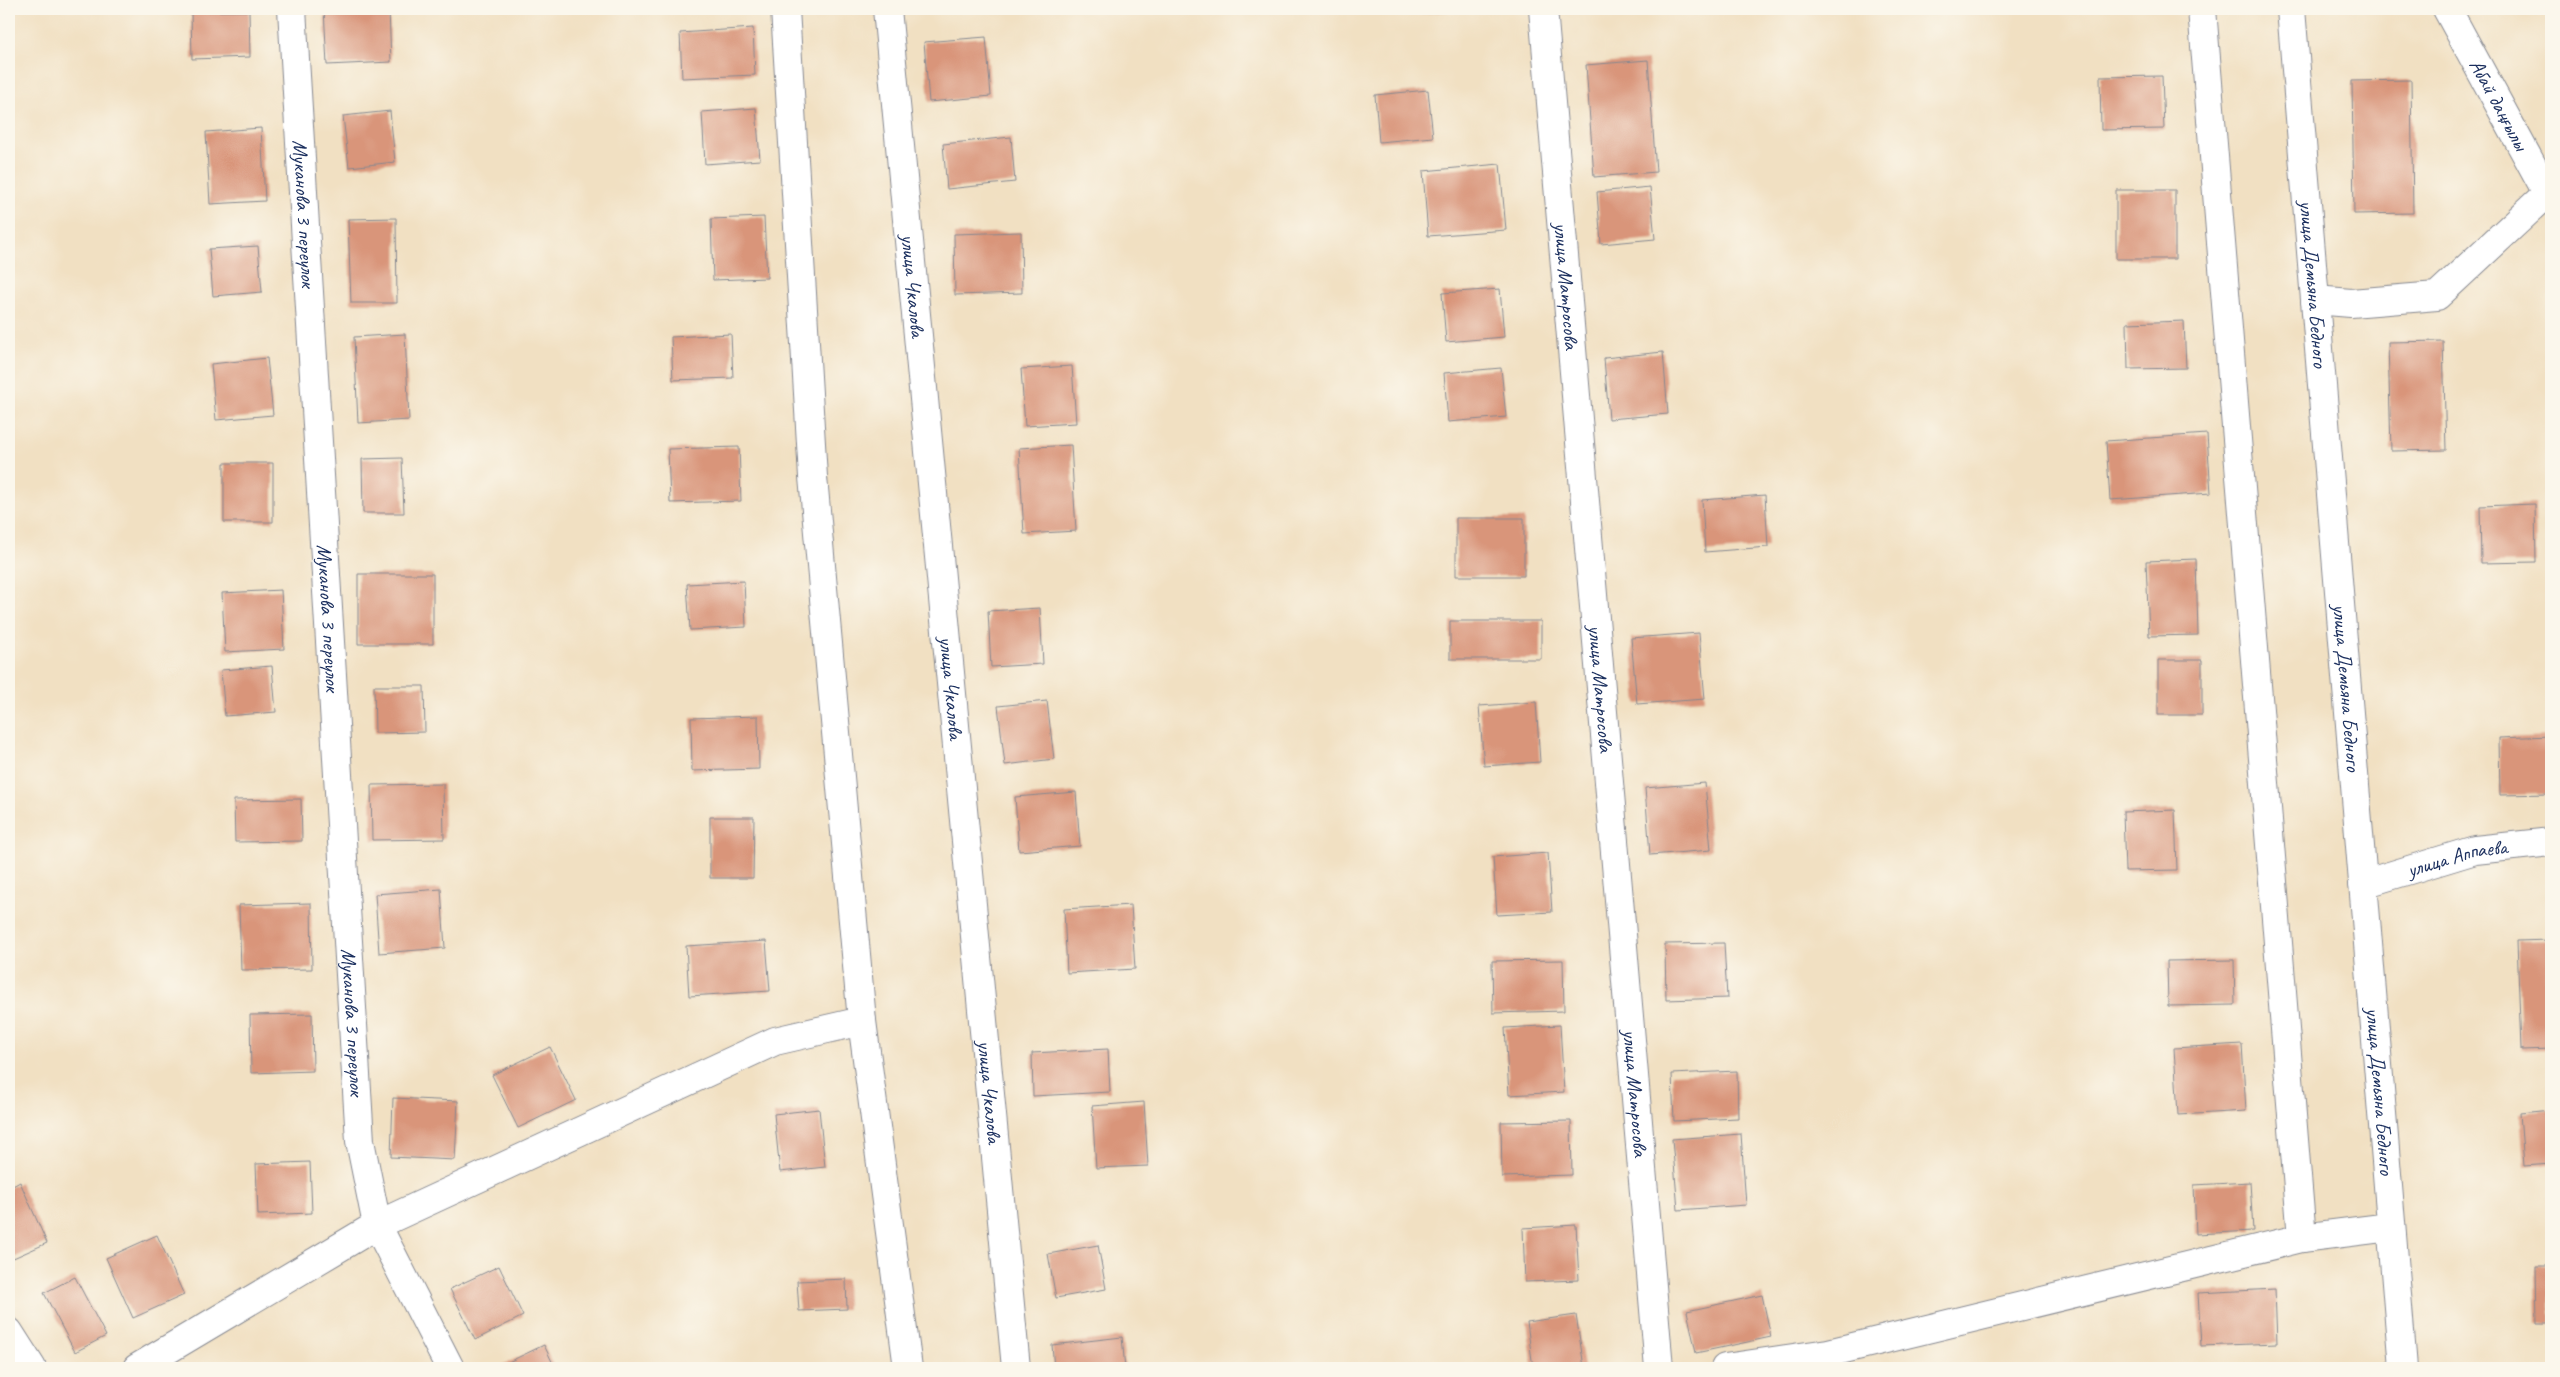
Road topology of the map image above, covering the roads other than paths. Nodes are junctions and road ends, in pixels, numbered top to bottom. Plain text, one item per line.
1 (292, 9) edge
2 (784, 9) edge
3 (887, 9) edge
4 (1543, 9) edge
5 (2202, 9) edge
6 (2291, 9) edge
7 (2447, 9) edge
8 (2550, 197) edge
9 (2316, 300) junction
10 (2551, 842) edge
11 (2364, 884) junction
12 (862, 1021) junction
13 (377, 1225) junction
14 (2390, 1227) junction
15 (2302, 1238) junction
16 (9, 1332) edge
17 (32, 1368) edge
18 (137, 1368) edge
19 (450, 1368) edge
20 (908, 1368) edge
21 (1016, 1368) edge
22 (1659, 1368) edge
23 (1725, 1368) edge
24 (2402, 1368) edge

1 - 13 street, Муканова 3 переулок
2 - 12 street
3 - 21 street, улица Чкалова
4 - 22 street, улица Матросова
5 - 15 street
6 - 9 street, улица Демьяна Бедного
7 - 8 street, Абай даңғылы
8 - 9 street
9 - 11 street, улица Демьяна Бедного
10 - 11 street, улица Аппаева
11 - 14 street, улица Демьяна Бедного
12 - 13 street
12 - 20 street
13 - 18 street
13 - 19 street, Муканова 3 переулок
14 - 15 street
14 - 24 street, улица Демьяна Бедного
15 - 23 street
16 - 17 street

